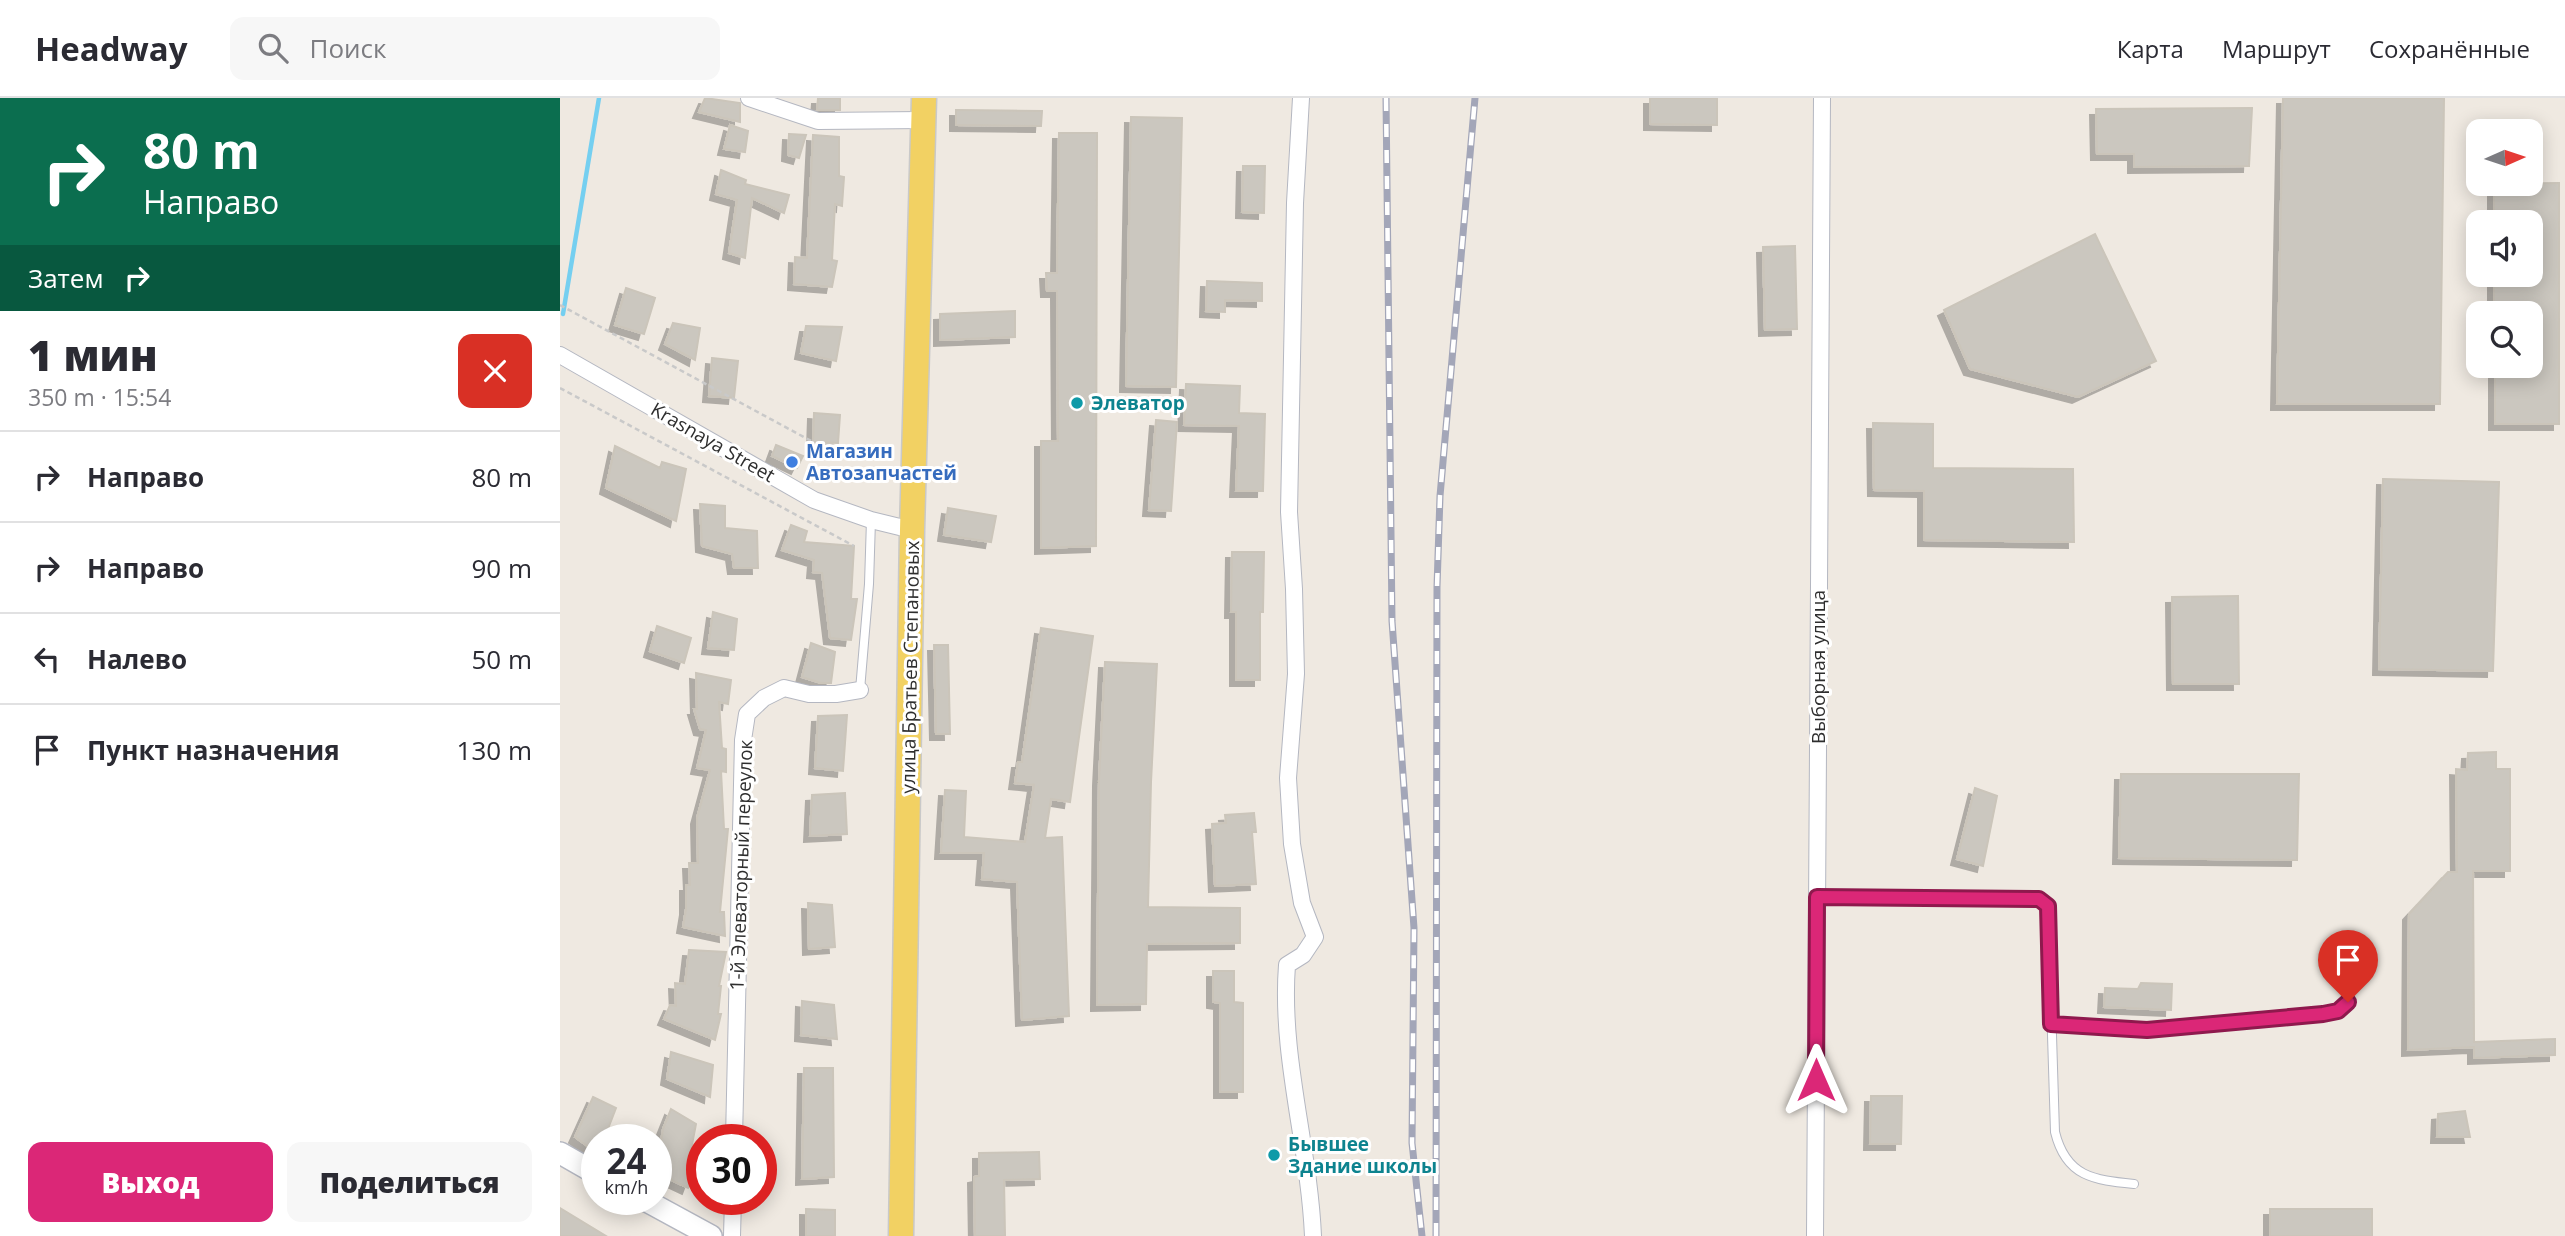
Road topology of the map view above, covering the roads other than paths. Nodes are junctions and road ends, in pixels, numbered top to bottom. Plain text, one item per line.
1 (749, 98) edge
2 (1301, 98) edge
3 (1822, 98) edge
4 (923, 109) edge
5 (560, 355) edge
6 (871, 520) junction
7 (912, 530) junction
8 (860, 690) joint
9 (1817, 897) junction
10 (2349, 977) dead end
11 (2051, 1024) junction
12 (734, 1124) edge
13 (560, 1153) edge
14 (581, 1165) edge
15 (2134, 1184) dead end
16 (672, 1215) edge
17 (733, 1215) edge
18 (711, 1236) edge
19 (732, 1236) edge
20 (901, 1236) edge
21 (1313, 1236) edge
22 (1815, 1236) edge

1 - 4 street
2 - 21 street
3 - 9 street, Выборная улица
4 - 7 main road, улица Братьев Степановых
5 - 6 street, Krasnaya Street
6 - 7 street, Krasnaya Street
6 - 8 lane
7 - 20 main road, улица Братьев Степановых
8 - 12 street, 1-й Элеваторный переулок
9 - 11 lane
9 - 22 street, Выборная улица
10 - 11 lane
11 - 15 lane
13 - 14 main road
16 - 18 main road
17 - 19 street

